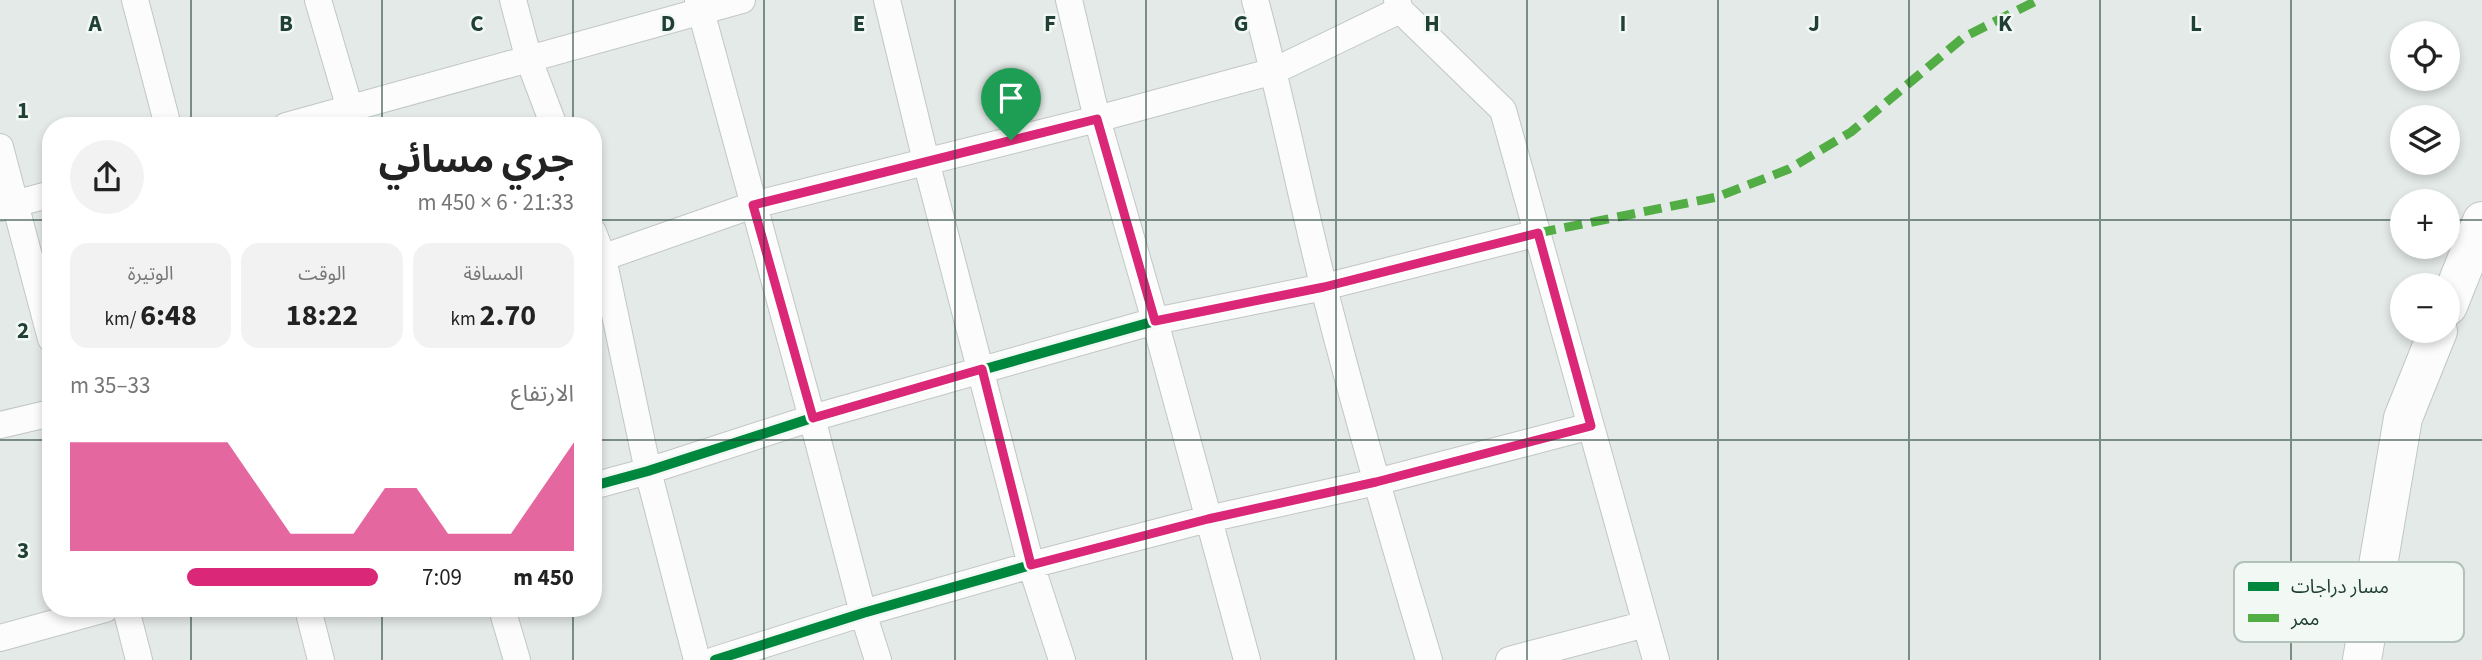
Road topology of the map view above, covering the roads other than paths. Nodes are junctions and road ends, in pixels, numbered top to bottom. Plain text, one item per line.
1 (135, 0) edge
2 (318, 0) edge
3 (513, 0) edge
4 (742, 0) edge
5 (887, 0) edge
6 (1069, 0) edge
7 (1255, 0) edge
8 (1399, 5) edge
9 (700, 6) edge
10 (529, 60) junction
11 (1274, 71) junction
12 (166, 117) edge
13 (352, 117) edge
14 (551, 117) edge
15 (1097, 119) junction
16 (0, 147) edge
17 (926, 161) junction
18 (42, 197) edge
19 (753, 205) junction
20 (8, 206) edge
21 (2482, 221) edge
22 (1538, 233) junction
23 (602, 259) edge
24 (2460, 276) edge
25 (602, 277) edge
26 (1324, 287) junction
27 (42, 312) edge
28 (1155, 321) junction
29 (2433, 343) edge
30 (982, 369) junction
31 (42, 415) edge
32 (813, 418) junction
33 (0, 425) edge
34 (1591, 426) junction
35 (648, 471) junction
36 (1376, 482) junction
37 (602, 484) edge
38 (1208, 519) junction
39 (2379, 562) edge
40 (1031, 565) junction
41 (863, 613) junction
42 (76, 617) edge
43 (127, 617) edge
44 (310, 617) edge
45 (504, 617) edge
46 (1646, 624) junction
47 (0, 638) edge
48 (2365, 642) edge
49 (139, 660) edge
50 (321, 660) edge
51 (517, 660) edge
52 (697, 660) edge
53 (715, 660) edge
54 (878, 660) edge
55 (1062, 660) edge
56 (1247, 660) edge
57 (1429, 660) edge
58 (1509, 660) edge
59 (1656, 660) edge
60 (2362, 660) edge

1 - 12 street
2 - 13 street
3 - 10 street
4 - 9 street
5 - 17 street
6 - 15 street
7 - 11 street
8 - 11 street
8 - 22 street
9 - 10 street
9 - 19 street
10 - 13 street
10 - 14 street
11 - 15 street
11 - 26 street
15 - 17 street
15 - 28 street
16 - 20 street
17 - 19 street
17 - 30 street
18 - 20 street
19 - 23 street
19 - 32 street
20 - 27 street
21 - 24 main road
22 - 26 street
22 - 34 street
25 - 35 street
26 - 28 street
26 - 36 street
28 - 30 street
28 - 38 street
29 - 39 main road
30 - 32 street
30 - 40 street
31 - 33 street
32 - 35 street
32 - 41 street
34 - 36 street
34 - 46 street
35 - 37 street
35 - 52 street
36 - 38 street
36 - 57 street
38 - 40 street
38 - 56 street
40 - 41 street
40 - 55 street
41 - 53 street
41 - 54 street
42 - 47 street
43 - 49 street
44 - 50 street
45 - 51 street
46 - 58 street
46 - 59 street
48 - 60 main road

